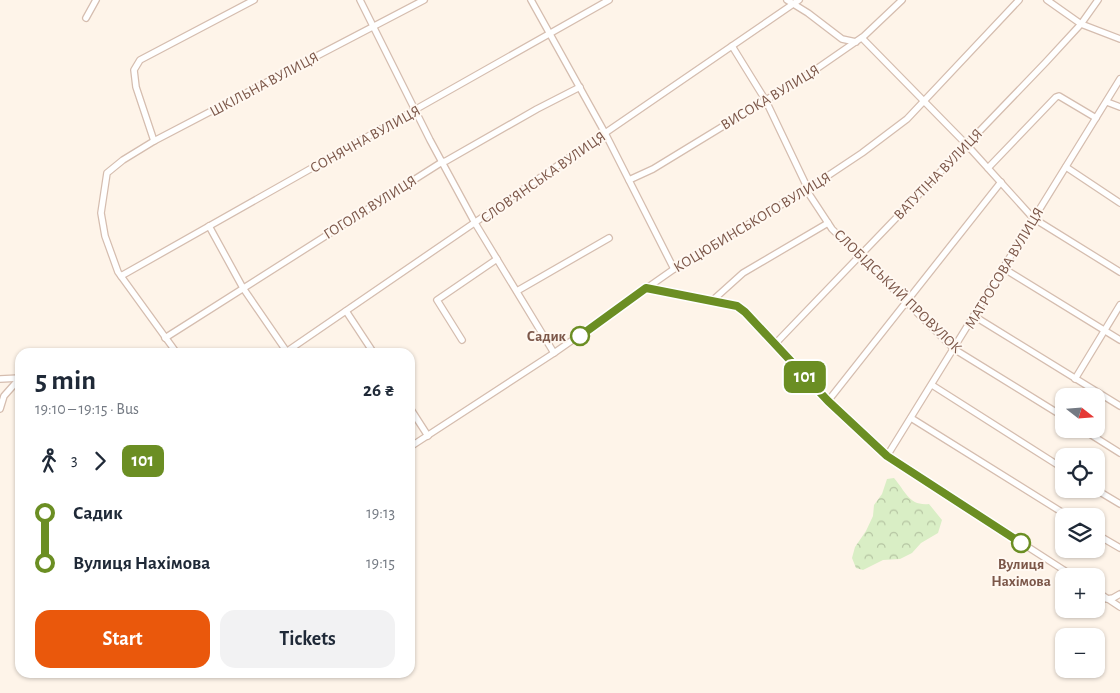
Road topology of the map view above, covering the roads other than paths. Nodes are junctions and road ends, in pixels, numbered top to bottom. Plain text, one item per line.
1 (96, 0) edge
2 (254, 0) edge
3 (360, 0) edge
4 (424, 0) edge
5 (531, 0) edge
6 (609, 0) edge
7 (787, 0) edge
8 (799, 0) edge
9 (902, 0) edge
10 (1019, 0) edge
11 (1047, 0) edge
12 (1098, 0) edge
13 (792, 4) junction
14 (86, 18) dead end
15 (1081, 24) junction
16 (374, 26) junction
17 (550, 33) junction
18 (862, 38) junction
19 (1120, 38) edge
20 (856, 42) junction
21 (732, 46) junction
22 (1120, 79) edge
23 (580, 87) junction
24 (766, 102) junction
25 (923, 102) junction
26 (1107, 102) junction
27 (1120, 107) edge
28 (416, 110) junction
29 (1096, 118) junction
30 (605, 133) junction
31 (154, 141) junction
32 (967, 144) junction
33 (442, 162) junction
34 (1066, 167) junction
35 (988, 168) junction
36 (629, 180) junction
37 (1001, 182) junction
38 (808, 189) junction
39 (1120, 203) edge
40 (1033, 218) junction
41 (475, 223) junction
42 (828, 223) junction
43 (209, 226) junction
44 (609, 238) dead end
45 (858, 256) junction
46 (497, 259) junction
47 (1003, 268) junction
48 (674, 269) junction
49 (1120, 272) edge
50 (121, 276) junction
51 (243, 288) junction
52 (646, 288) junction
53 (517, 291) junction
54 (714, 300) junction
55 (906, 302) junction
56 (1120, 305) edge
57 (346, 311) junction
58 (974, 316) junction
59 (1105, 330) junction
60 (165, 338) junction
61 (462, 340) dead end
62 (1120, 340) edge
63 (775, 344) junction
64 (173, 348) edge
65 (283, 348) edge
66 (292, 348) edge
67 (370, 348) edge
68 (954, 349) junction
69 (554, 353) junction
70 (15, 378) edge
71 (1075, 378) junction
72 (0, 379) edge
73 (15, 384) edge
74 (932, 385) junction
75 (828, 401) junction
76 (1120, 406) edge
77 (0, 409) edge
78 (1055, 411) edge
79 (415, 416) edge
80 (911, 418) junction
81 (428, 436) junction
82 (1096, 438) edge
83 (415, 445) edge
84 (1120, 453) edge
85 (887, 456) junction
86 (1055, 463) edge
87 (1105, 495) edge
88 (1120, 504) edge
89 (1055, 508) edge
90 (1105, 539) edge
91 (1120, 548) edge
92 (1061, 568) edge
93 (1120, 594) edge
94 (1107, 599) joint
95 (1120, 607) edge

1 - 14 street
2 - 31 street
3 - 16 street
4 - 16 street, ШКІЛЬНА ВУЛИЦЯ
5 - 17 street
6 - 17 street, СОНЯЧНА ВУЛИЦЯ
7 - 13 street
8 - 13 street, СЛОВ’ЯНСЬКА ВУЛИЦЯ
9 - 18 street, ВИСОКА ВУЛИЦЯ
10 - 25 street, КОЦЮБИНСЬКОГО ВУЛИЦЯ
11 - 15 street
12 - 15 street, ВАТУТІНА ВУЛИЦЯ
13 - 20 street
13 - 21 street, СЛОВ’ЯНСЬКА ВУЛИЦЯ
15 - 19 street
15 - 32 street, ВАТУТІНА ВУЛИЦЯ
16 - 28 street
16 - 31 street, ШКІЛЬНА ВУЛИЦЯ
17 - 23 street
17 - 28 street, СОНЯЧНА ВУЛИЦЯ
18 - 20 street, ВИСОКА ВУЛИЦЯ
18 - 25 street
20 - 24 street, ВИСОКА ВУЛИЦЯ
21 - 24 street, СЛОБІДСЬКИЙ ПРОВУЛОК
21 - 30 street, СЛОВ’ЯНСЬКА ВУЛИЦЯ
22 - 26 street, МАТРОСОВА ВУЛИЦЯ
23 - 30 street
23 - 33 street, ГОГОЛЯ ВУЛИЦЯ
24 - 36 street, ВИСОКА ВУЛИЦЯ
24 - 38 street, СЛОБІДСЬКИЙ ПРОВУЛОК
25 - 32 street
25 - 38 street, КОЦЮБИНСЬКОГО ВУЛИЦЯ
26 - 27 street
26 - 29 street, МАТРОСОВА ВУЛИЦЯ
28 - 33 street
28 - 43 street, СОНЯЧНА ВУЛИЦЯ
29 - 34 street, МАТРОСОВА ВУЛИЦЯ
29 - 35 street
30 - 36 street
30 - 41 street, СЛОВ’ЯНСЬКА ВУЛИЦЯ
31 - 50 street, ШКІЛЬНА ВУЛИЦЯ
32 - 35 street
32 - 45 street, ВАТУТІНА ВУЛИЦЯ
33 - 41 street
33 - 51 street, ГОГОЛЯ ВУЛИЦЯ
34 - 39 street
34 - 40 street, МАТРОСОВА ВУЛИЦЯ
35 - 37 street
36 - 48 street
37 - 40 street
37 - 55 street
38 - 42 street, СЛОБІДСЬКИЙ ПРОВУЛОК
38 - 48 street, КОЦЮБИНСЬКОГО ВУЛИЦЯ
40 - 47 street, МАТРОСОВА ВУЛИЦЯ
40 - 49 street
41 - 46 street
41 - 57 street, СЛОВ’ЯНСЬКА ВУЛИЦЯ
42 - 45 street, СЛОБІДСЬКИЙ ПРОВУЛОК
42 - 54 street
43 - 50 street, СОНЯЧНА ВУЛИЦЯ
43 - 51 street
44 - 53 street
45 - 55 street, СЛОБІДСЬКИЙ ПРОВУЛОК
45 - 63 street, ВАТУТІНА ВУЛИЦЯ
46 - 53 street
46 - 61 street
47 - 58 street, МАТРОСОВА ВУЛИЦЯ
47 - 59 street
48 - 52 street, КОЦЮБИНСЬКОГО ВУЛИЦЯ
50 - 60 street
51 - 60 street, ГОГОЛЯ ВУЛИЦЯ
51 - 65 street
52 - 54 street
52 - 69 street, КОЦЮБИНСЬКОГО ВУЛИЦЯ
53 - 69 street
54 - 63 street
55 - 68 street, СЛОБІДСЬКИЙ ПРОВУЛОК
55 - 75 street
56 - 59 street
57 - 66 street, СЛОВ’ЯНСЬКА ВУЛИЦЯ
57 - 67 street
58 - 68 street, МАТРОСОВА ВУЛИЦЯ
58 - 71 street
59 - 62 street
59 - 71 street
60 - 64 street
63 - 75 street
68 - 74 street, МАТРОСОВА ВУЛИЦЯ
68 - 78 street, СЛОБІДСЬКИЙ ПРОВУЛОК
69 - 81 street, КОЦЮБИНСЬКОГО ВУЛИЦЯ
70 - 72 street
71 - 76 street
73 - 77 street
74 - 80 street, МАТРОСОВА ВУЛИЦЯ
74 - 86 street
75 - 85 street
79 - 81 street
80 - 85 street, МАТРОСОВА ВУЛИЦЯ
80 - 89 street
81 - 83 street, КОЦЮБИНСЬКОГО ВУЛИЦЯ
82 - 84 street
85 - 92 street
87 - 88 street
90 - 91 street
93 - 94 street
94 - 95 street

